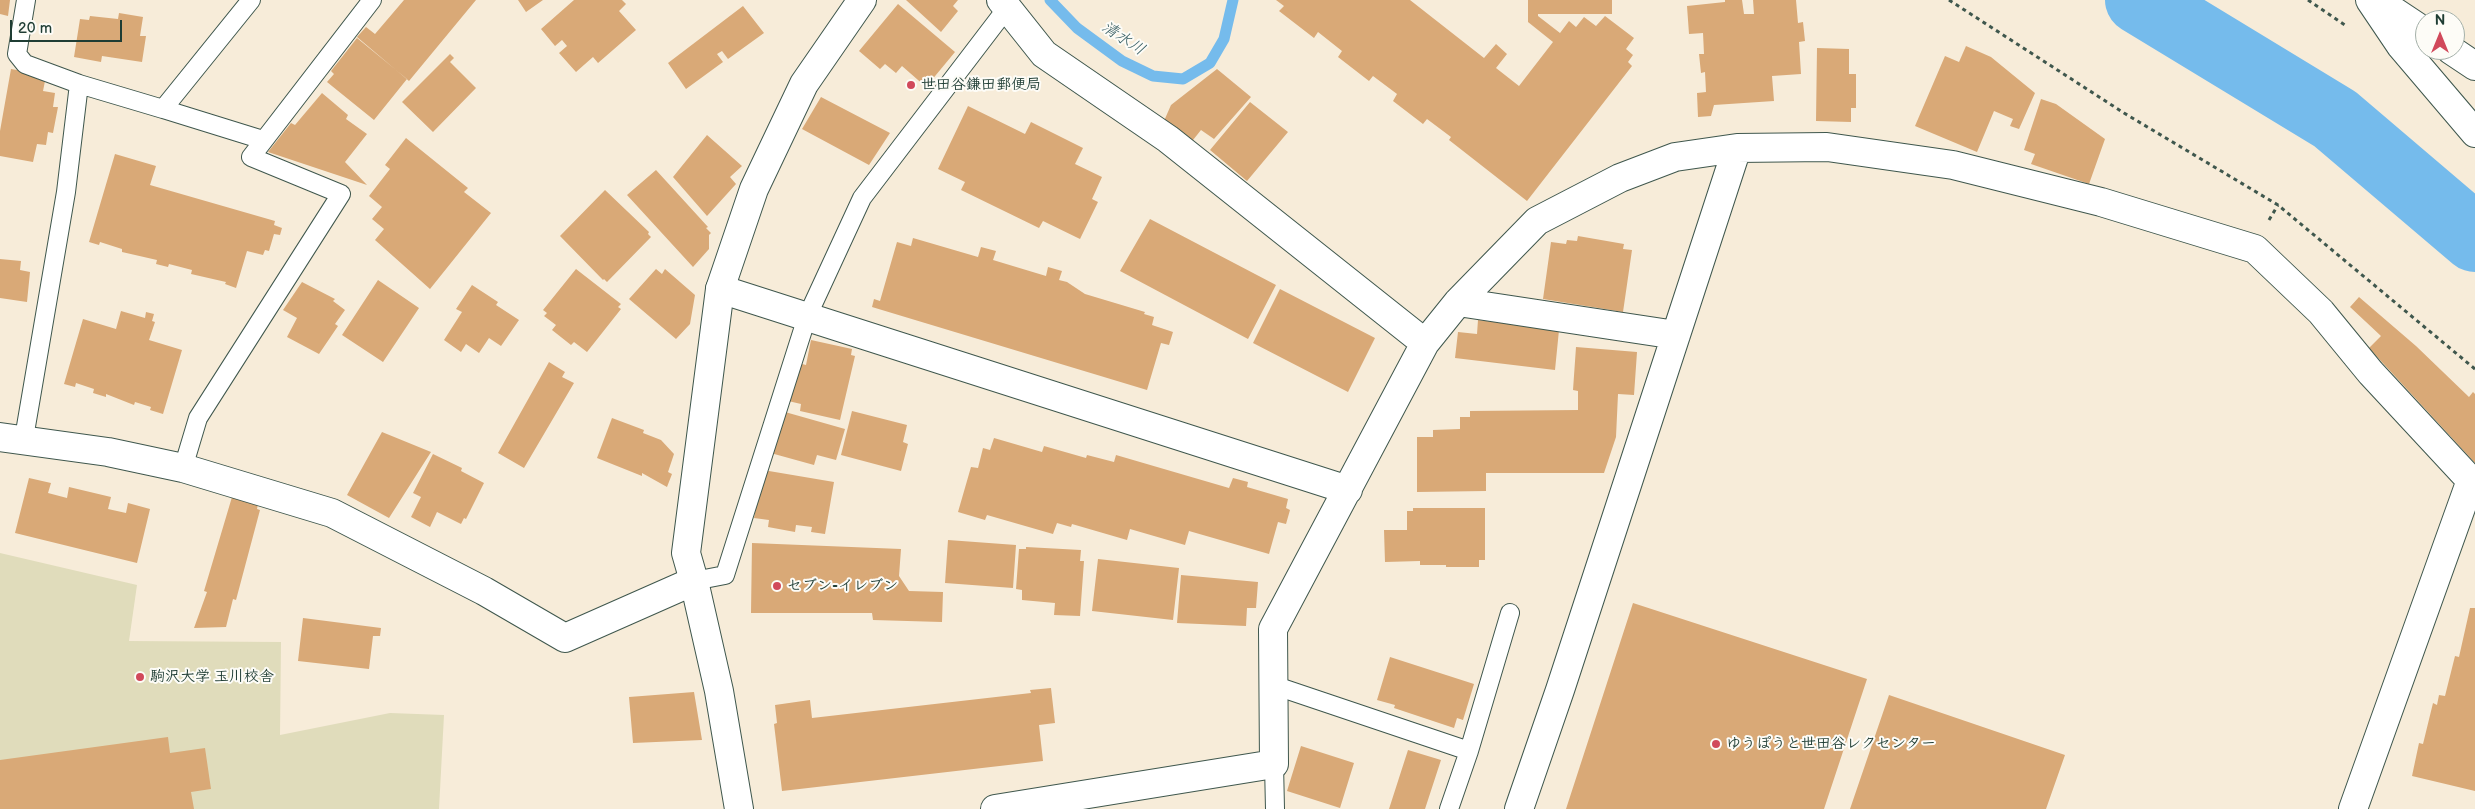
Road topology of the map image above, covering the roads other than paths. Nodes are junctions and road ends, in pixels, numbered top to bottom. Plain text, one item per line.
1 (26, 0) edge
2 (251, 0) edge
3 (372, 0) edge
4 (862, 0) edge
5 (2370, 0) edge
6 (2377, 0) edge
7 (1004, 4) edge
8 (2415, 25) edge
9 (79, 84) junction
10 (163, 109) junction
11 (2475, 133) edge
12 (263, 140) junction
13 (1737, 148) junction
14 (720, 289) junction
15 (1458, 302) junction
16 (807, 317) junction
17 (1676, 335) junction
18 (1425, 343) junction
19 (12, 438) edge
20 (183, 468) junction
21 (2473, 482) edge
22 (1348, 490) junction
23 (694, 582) junction
24 (1510, 613) dead end
25 (1273, 684) junction
26 (1469, 751) junction
27 (1274, 764) junction
28 (2361, 807) edge
29 (739, 809) edge
30 (996, 809) edge
31 (1275, 809) edge
32 (1449, 809) edge
33 (1519, 809) edge

1 - 9 lane
2 - 10 lane
3 - 12 lane
4 - 14 street
5 - 11 street
6 - 8 street
7 - 16 lane
7 - 18 street
9 - 10 lane
9 - 19 lane
10 - 12 lane
12 - 20 lane
13 - 15 street
13 - 17 street
13 - 21 street
14 - 16 street
14 - 23 street
15 - 17 street
15 - 18 street
16 - 22 street
16 - 23 lane
17 - 33 street
18 - 22 street
19 - 20 street
20 - 23 street
21 - 28 street
22 - 25 street
23 - 29 street
24 - 26 lane
25 - 26 lane
25 - 27 street
26 - 32 lane
27 - 30 street
27 - 31 lane

